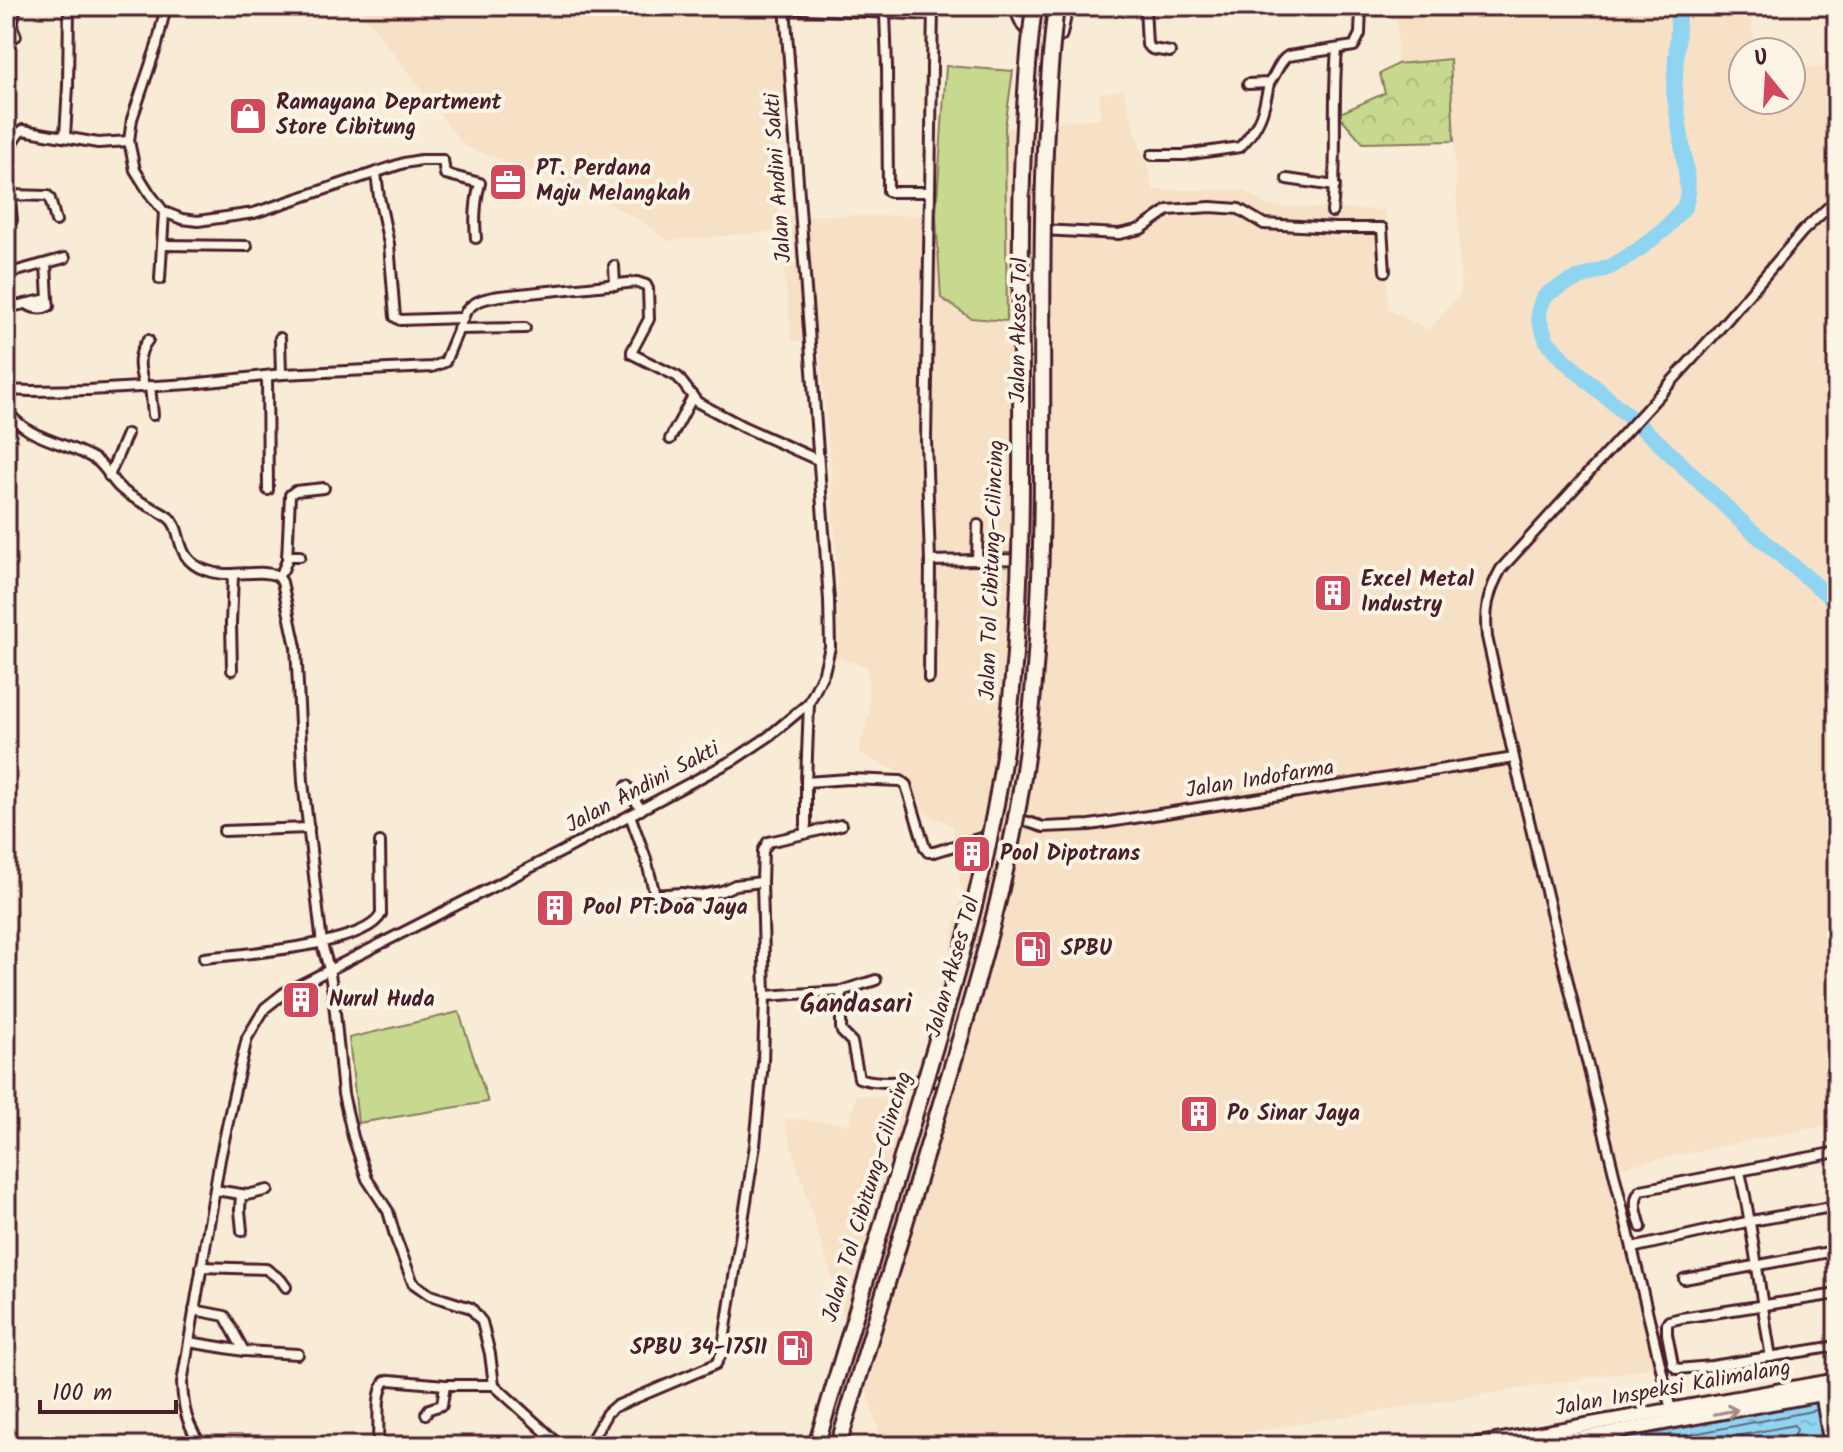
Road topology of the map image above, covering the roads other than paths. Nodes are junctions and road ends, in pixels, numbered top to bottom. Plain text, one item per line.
1 (16, 6) edge
2 (69, 6) edge
3 (166, 6) edge
4 (1016, 6) edge
5 (1027, 6) edge
6 (1034, 6) edge
7 (1056, 6) edge
8 (1064, 6) edge
9 (1145, 6) edge
10 (1361, 6) edge
11 (785, 7) edge
12 (933, 11) edge
13 (885, 14) junction
14 (1025, 25) junction
15 (1059, 34) joint
16 (16, 36) dead end
17 (1337, 50) junction
18 (1170, 52) dead end
19 (1269, 83) junction
20 (1248, 84) dead end
21 (65, 136) junction
22 (129, 141) junction
23 (6, 152) edge
24 (1152, 155) dead end
25 (6, 163) edge
26 (376, 173) junction
27 (1287, 179) dead end
28 (1335, 186) junction
29 (929, 192) junction
30 (11, 195) junction
31 (1837, 199) edge
32 (164, 212) junction
33 (1332, 212) dead end
34 (12, 220) dead end
35 (56, 221) dead end
36 (1041, 230) junction
37 (476, 238) dead end
38 (163, 245) junction
39 (247, 246) dead end
40 (65, 258) dead end
41 (46, 264) junction
42 (614, 266) dead end
43 (1385, 271) dead end
44 (6, 274) edge
45 (160, 279) dead end
46 (615, 285) junction
47 (6, 308) edge
48 (462, 318) junction
49 (525, 328) dead end
50 (458, 329) junction
51 (280, 338) dead end
52 (148, 340) dead end
53 (281, 374) junction
54 (267, 376) junction
55 (147, 386) junction
56 (6, 390) edge
57 (692, 398) junction
58 (6, 409) edge
59 (153, 415) dead end
60 (127, 434) dead end
61 (670, 439) dead end
62 (812, 457) junction
63 (109, 476) junction
64 (324, 488) dead end
65 (268, 490) dead end
66 (978, 525) dead end
67 (287, 556) junction
68 (300, 556) dead end
69 (977, 559) junction
70 (1022, 559) junction
71 (930, 561) junction
72 (233, 576) junction
73 (278, 576) junction
74 (232, 670) dead end
75 (929, 678) dead end
76 (809, 703) junction
77 (1514, 758) junction
78 (806, 782) junction
79 (627, 786) dead end
80 (641, 810) junction
81 (630, 815) junction
82 (1013, 816) junction
83 (841, 825) dead end
84 (309, 828) junction
85 (224, 831) dead end
86 (804, 834) junction
87 (996, 834) junction
88 (380, 842) dead end
89 (762, 882) junction
90 (988, 897) junction
91 (322, 944) junction
92 (204, 958) dead end
93 (329, 969) junction
94 (876, 980) dead end
95 (841, 991) junction
96 (765, 996) junction
97 (936, 1081) junction
98 (1837, 1152) edge
99 (1740, 1172) junction
100 (215, 1190) junction
101 (268, 1190) dead end
102 (241, 1194) junction
103 (1837, 1206) edge
104 (1751, 1221) junction
105 (1641, 1227) dead end
106 (242, 1231) dead end
107 (1632, 1248) junction
108 (1829, 1252) dead end
109 (1757, 1266) junction
110 (201, 1267) junction
111 (1684, 1279) dead end
112 (286, 1287) dead end
113 (1837, 1294) edge
114 (1762, 1305) junction
115 (194, 1310) junction
116 (189, 1342) junction
117 (1837, 1346) edge
118 (244, 1351) junction
119 (298, 1354) dead end
120 (1771, 1357) junction
121 (1837, 1380) edge
122 (445, 1385) junction
123 (494, 1385) junction
124 (1837, 1391) edge
125 (1822, 1393) junction
126 (426, 1414) dead end
127 (1672, 1416) junction
128 (1580, 1432) junction
129 (1476, 1445) edge
130 (202, 1446) edge
131 (377, 1446) edge
132 (561, 1446) edge
133 (588, 1446) edge
134 (818, 1446) edge
135 (836, 1446) edge
136 (1539, 1446) edge
137 (1831, 1446) edge

1 - 16 street
2 - 21 street
3 - 22 street
4 - 14 highway
5 - 14 main road, Jalan Akses Tol
6 - 134 highway, Jalan Tol Cibitung–Cilincing, bridge
7 - 135 highway, Jalan Tol Cibitung–Cilincing, bridge
8 - 15 highway
9 - 18 street
10 - 17 street
11 - 13 street
11 - 62 street, Jalan Andini Sakti
12 - 13 street
12 - 29 street
13 - 29 street
14 - 70 main road, Jalan Akses Tol
15 - 36 main road, Jalan Akses Tol
17 - 19 street
17 - 28 street
19 - 20 street
19 - 24 street
21 - 22 street
21 - 23 street
22 - 32 street
25 - 30 street
26 - 32 street
26 - 37 street
26 - 48 street
27 - 28 street
28 - 33 street
29 - 71 street
30 - 34 street
30 - 35 street
31 - 77 street
32 - 38 street
36 - 43 street
36 - 82 main road, Jalan Akses Tol
38 - 39 street
38 - 45 street
40 - 41 street
41 - 44 street
41 - 47 street
42 - 46 street
46 - 48 street
46 - 57 street
48 - 50 street
49 - 50 street
50 - 53 street
51 - 53 street
52 - 55 street
53 - 54 street
54 - 55 street
54 - 65 street
55 - 56 street
55 - 59 street
57 - 61 street
57 - 62 street
58 - 63 street
60 - 63 street
62 - 76 street, Jalan Andini Sakti
63 - 72 street
64 - 67 street
66 - 69 street
67 - 68 street
67 - 73 street
69 - 70 street
69 - 71 street
70 - 87 main road, Jalan Akses Tol
71 - 75 street
72 - 73 street
72 - 74 street
73 - 84 street
76 - 78 street
76 - 80 street, Jalan Andini Sakti
77 - 82 street, Jalan Indofarma
77 - 107 street
78 - 86 street
78 - 87 street
79 - 80 street
80 - 81 street, Jalan Andini Sakti
81 - 89 street
81 - 93 street, Jalan Andini Sakti
82 - 90 main road, Jalan Akses Tol
83 - 86 street
84 - 85 street
84 - 91 street
86 - 89 street
87 - 90 main road, Jalan Akses Tol
88 - 91 street
89 - 96 street
90 - 97 main road, Jalan Akses Tol
91 - 92 street
91 - 93 street
93 - 100 street, Jalan Andini Sakti
93 - 123 street
94 - 95 street
95 - 96 street
95 - 97 street
96 - 133 street
97 - 134 main road, Jalan Akses Tol
97 - 135 main road, Jalan Akses Tol
98 - 99 street
99 - 104 street
99 - 105 street
100 - 102 street
100 - 110 street, Jalan Andini Sakti
101 - 102 street
102 - 106 street
103 - 104 street
104 - 107 street
104 - 109 street
107 - 127 street
108 - 109 street
109 - 111 street
109 - 114 street
110 - 112 street
110 - 115 street, Jalan Andini Sakti
113 - 114 street
114 - 120 street
114 - 120 street
115 - 116 street, Jalan Andini Sakti
115 - 118 street
116 - 118 street
116 - 130 street, Jalan Andini Sakti
117 - 120 street
118 - 119 street
121 - 125 main road, Jalan Inspeksi Kalimalang
122 - 123 street
122 - 126 street
122 - 131 street
123 - 132 street
124 - 125 main road, Jalan Inspeksi Kalimalang
127 -> 125 main road, Jalan Inspeksi Kalimalang
125 - 137 main road
127 - 128 main road, Jalan Inspeksi Kalimalang
128 - 129 main road, Jalan Inspeksi Kalimalang
128 - 136 main road, Jalan Inspeksi Kalimalang

